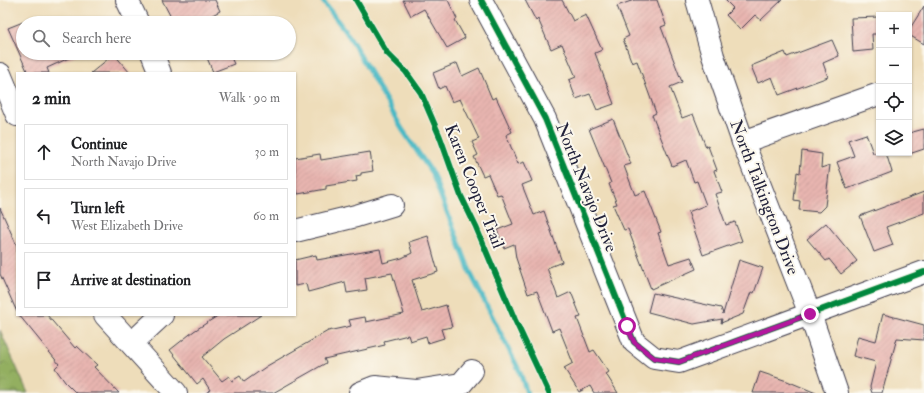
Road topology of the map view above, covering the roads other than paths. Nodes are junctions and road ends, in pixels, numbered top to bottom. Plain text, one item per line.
1 (127, 0) edge
2 (481, 0) edge
3 (697, 0) edge
4 (135, 16) edge
5 (155, 60) edge
6 (160, 72) edge
7 (0, 74) edge
8 (876, 95) edge
9 (16, 113) edge
10 (743, 142) junction
11 (392, 205) dead end
12 (296, 231) edge
13 (924, 272) edge
14 (810, 314) junction
15 (106, 316) edge
16 (161, 316) edge
17 (132, 343) junction
18 (472, 371) dead end
19 (176, 393) edge
20 (360, 393) edge
21 (837, 393) edge

1 - 4 street
2 - 14 street, North Navajo Drive
3 - 10 street, North Talkington Drive
5 - 6 street
7 - 9 street
8 - 10 street
10 - 14 street, North Talkington Drive
11 - 12 street
13 - 14 street
14 - 21 street, North Talkington Drive
15 - 17 street
16 - 17 street
17 - 19 street
18 - 20 street

